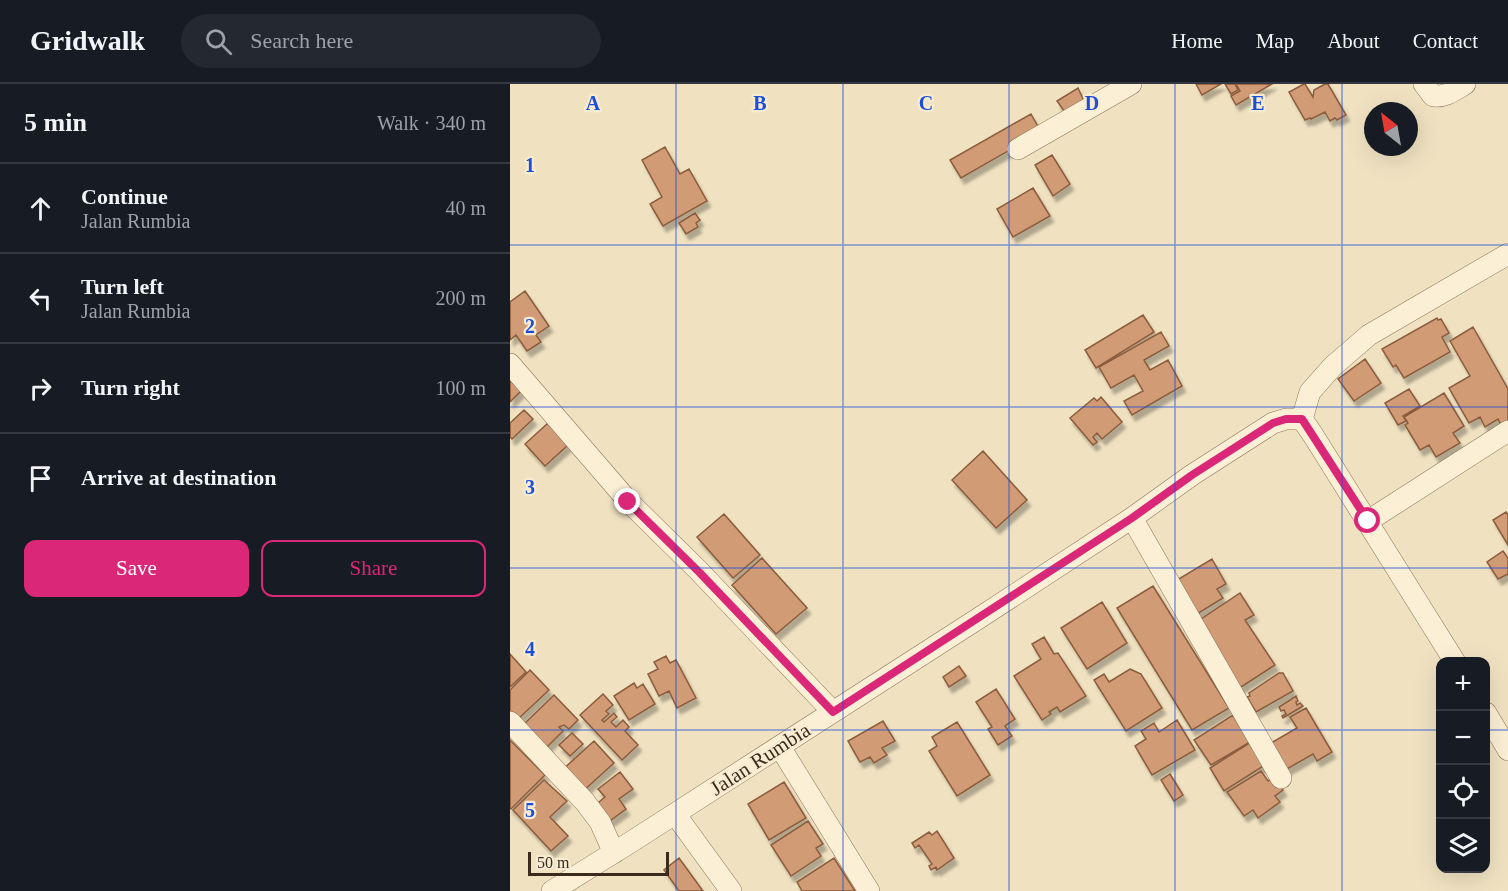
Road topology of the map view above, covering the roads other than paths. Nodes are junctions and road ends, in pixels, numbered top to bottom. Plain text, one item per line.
1 (1131, 84) edge
2 (1424, 84) edge
3 (1465, 84) edge
4 (1018, 148) dead end
5 (1508, 254) edge
6 (510, 364) edge
7 (1302, 419) junction
8 (1508, 431) edge
9 (1132, 518) junction
10 (1368, 521) junction
11 (1452, 657) edge
12 (833, 712) junction
13 (1490, 720) edge
14 (510, 722) edge
15 (780, 747) junction
16 (1508, 750) edge
17 (1281, 778) dead end
18 (675, 813) junction
19 (614, 853) junction
20 (552, 891) edge
21 (731, 891) edge
22 (869, 891) edge

1 - 4 street
2 - 3 street
5 - 7 street
6 - 12 street
7 - 9 street, Jalan Rumbia
7 - 10 street
8 - 10 street
9 - 12 street, Jalan Rumbia
9 - 17 street
10 - 11 street
12 - 15 street, Jalan Rumbia
13 - 16 street
14 - 19 street
15 - 18 street, Jalan Rumbia
15 - 22 street
18 - 19 street, Jalan Rumbia
18 - 21 street
19 - 20 street, Jalan Rumbia

